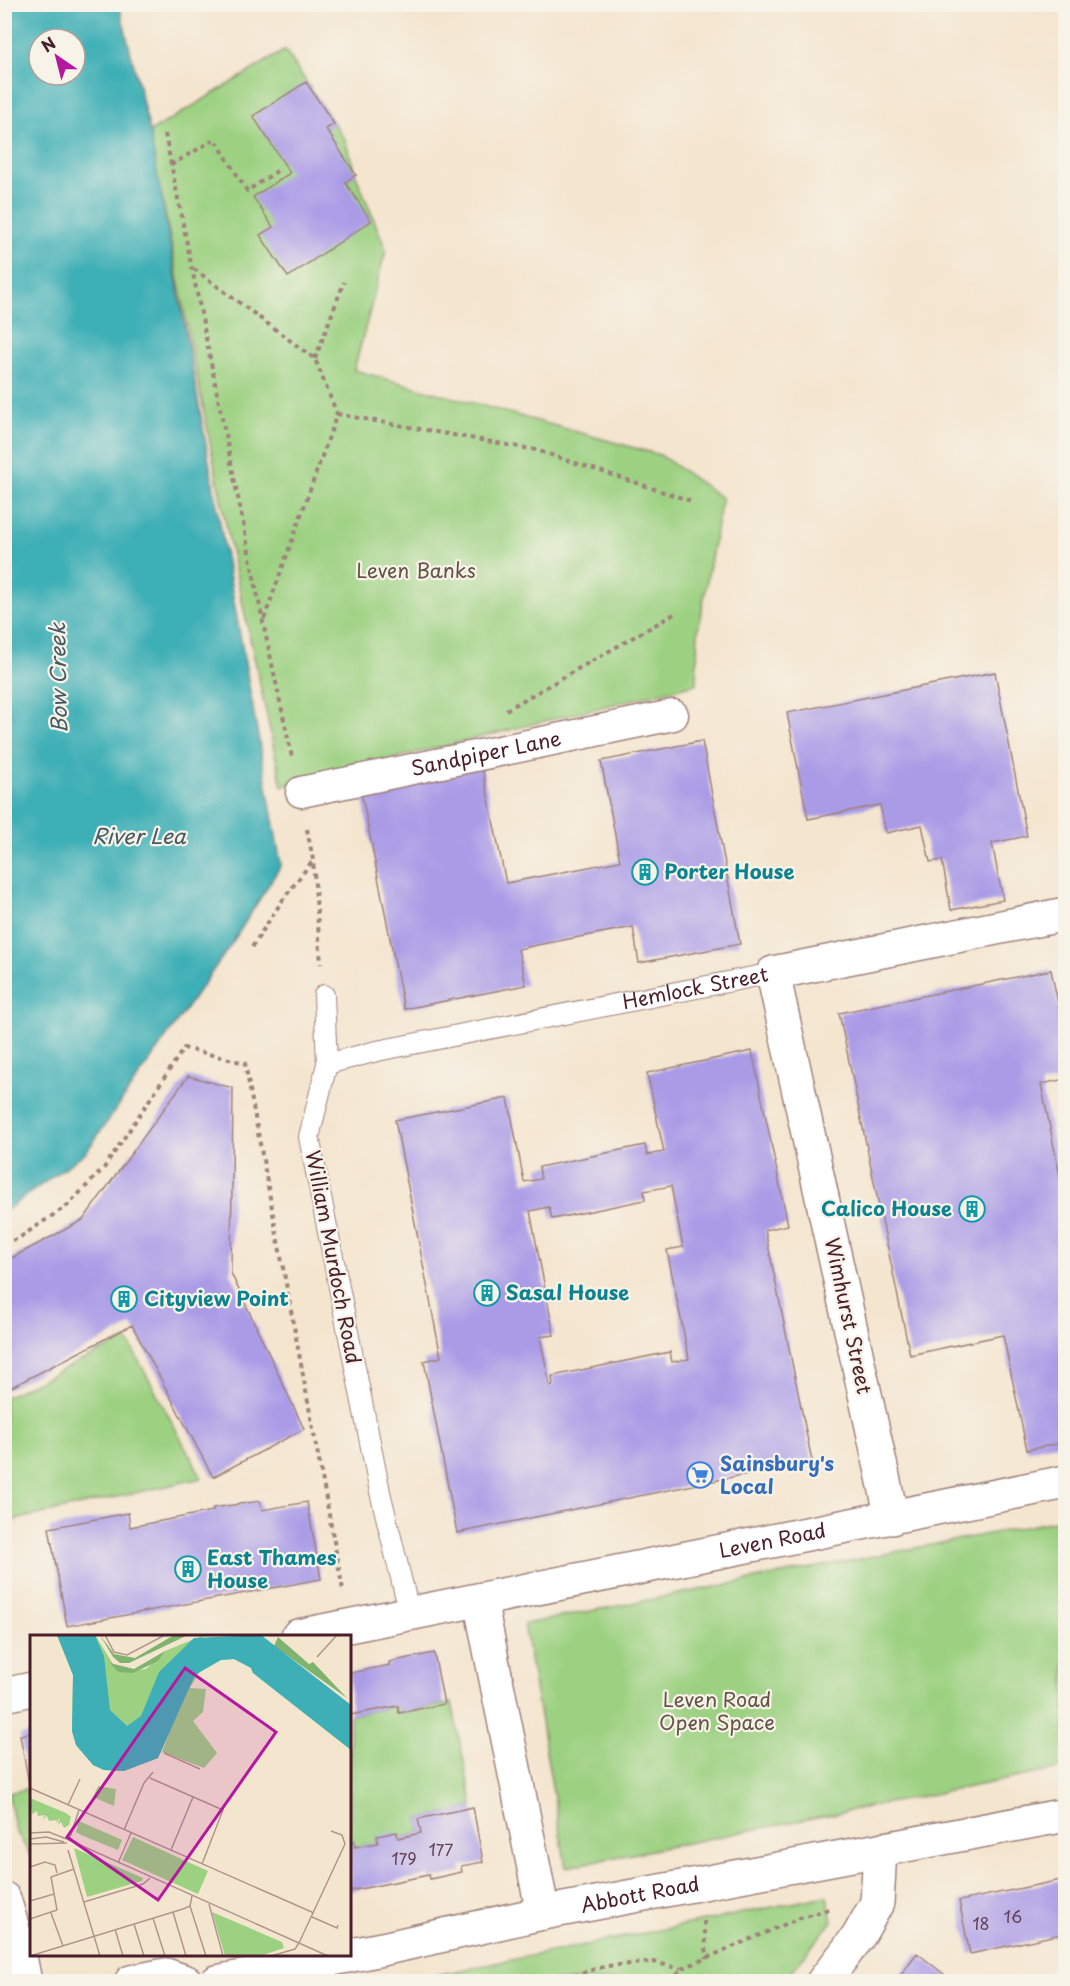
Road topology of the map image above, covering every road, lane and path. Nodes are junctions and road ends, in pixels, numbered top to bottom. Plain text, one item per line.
1 (165, 135) dead end
2 (171, 165) junction
3 (277, 171) dead end
4 (193, 268) junction
5 (344, 282) dead end
6 (315, 359) junction
7 (338, 414) junction
8 (694, 502) dead end
9 (674, 614) dead end
10 (263, 622) junction
11 (501, 713) dead end
12 (673, 715) dead end
13 (292, 757) dead end
14 (300, 792) dead end
15 (1065, 914) edge
16 (252, 947) dead end
17 (773, 973) junction
18 (324, 995) joint
19 (327, 1064) junction
20 (4, 1244) edge
21 (1065, 1482) edge
22 (892, 1518) junction
23 (480, 1600) junction
24 (410, 1615) junction
25 (350, 1626) junction
26 (303, 1635) edge
27 (30, 1689) edge
28 (4, 1695) edge
29 (1065, 1815) edge
30 (880, 1851) junction
31 (4, 1899) edge
32 (877, 1900) junction
33 (543, 1913) junction
34 (351, 1955) edge
35 (346, 1956) edge
36 (681, 1969) junction
37 (25, 1982) edge
38 (131, 1982) edge
39 (186, 1982) edge
40 (217, 1982) edge
41 (548, 1982) edge
42 (671, 1982) edge
43 (823, 1982) edge

1 - 2 path
2 - 3 path
2 - 4 path
4 - 6 path
4 - 10 path
5 - 6 path
6 - 7 path
7 - 8 path
7 - 10 path
9 - 11 path
10 - 13 path
12 - 14 street, Sandpiper Lane
15 - 17 street, Hemlock Street
16 - 18 path
17 - 19 lane, Hemlock Street
17 - 22 street, Wimhurst Street
18 - 19 lane, William Murdoch Road
19 - 24 lane, William Murdoch Road
20 - 25 path
21 - 22 street, Leven Road
22 - 23 street, Leven Road
23 - 24 street, Leven Road
23 - 33 street
24 - 25 street, Leven Road
25 - 26 street, Leven Road
27 - 28 street
29 - 30 street, Abbott Road
30 - 32 street
30 - 33 street, Abbott Road
31 - 37 street
32 - 36 path
32 - 43 street
33 - 34 street, Abbott Road
35 - 40 street, Abbott Road
36 - 41 path
36 - 42 path
38 - 39 street

